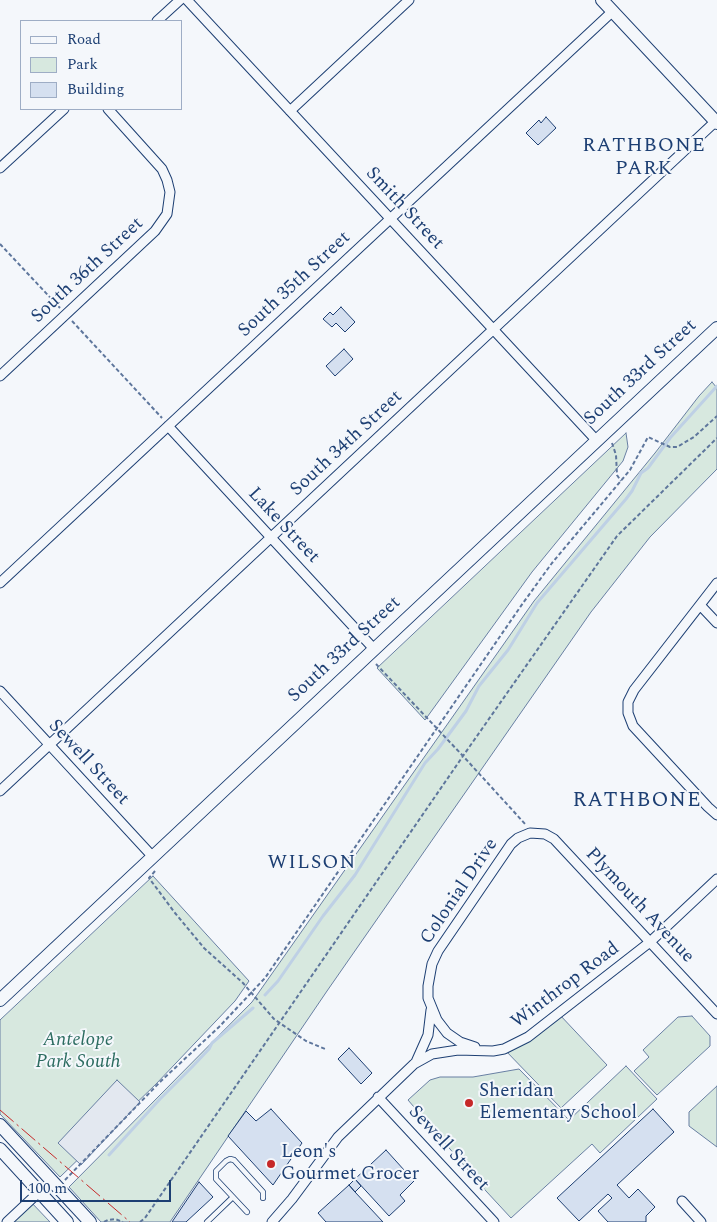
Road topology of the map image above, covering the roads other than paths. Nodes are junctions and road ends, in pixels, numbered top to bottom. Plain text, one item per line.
1 (180, 0) edge
2 (187, 0) edge
3 (409, 0) edge
4 (602, 0) edge
5 (612, 11) junction
6 (158, 20) edge
7 (63, 110) edge
8 (109, 110) edge
9 (290, 111) junction
10 (717, 122) edge
11 (0, 168) edge
12 (390, 218) junction
13 (717, 328) edge
14 (493, 330) junction
15 (0, 376) edge
16 (168, 426) junction
17 (601, 437) junction
18 (271, 537) junction
19 (0, 583) edge
20 (717, 583) edge
21 (700, 604) junction
22 (717, 623) edge
23 (371, 652) junction
24 (0, 692) edge
25 (49, 745) junction
26 (0, 791) edge
27 (717, 815) edge
28 (531, 833) joint
29 (150, 859) junction
30 (717, 879) edge
31 (650, 942) junction
32 (0, 1000) edge
33 (431, 1007) junction
34 (717, 1014) edge
35 (482, 1050) junction
36 (414, 1064) junction
37 (378, 1098) junction
38 (0, 1125) edge
39 (0, 1150) edge
40 (39, 1192) junction
41 (233, 1197) junction
42 (263, 1198) dead end
43 (682, 1202) dead end
44 (247, 1212) dead end
45 (278, 1220) edge
46 (7, 1222) edge
47 (68, 1222) edge
48 (90, 1222) edge
49 (207, 1222) edge
50 (494, 1222) edge
51 (701, 1222) edge

1 - 6 street
2 - 9 street, Smith Street
3 - 9 street
4 - 5 main road
5 - 10 main road
5 - 12 street, South 35th Street
7 - 11 street
8 - 15 street, South 36th Street
9 - 12 street, Smith Street
10 - 14 street, South 34th Street
12 - 14 street, Smith Street
12 - 16 street, South 35th Street
13 - 17 main road, South 33rd Street
14 - 17 street, Smith Street
14 - 18 street, South 34th Street
16 - 18 street, Lake Street
16 - 19 street, South 35th Street
17 - 23 main road, South 33rd Street
18 - 23 street, Lake Street
18 - 25 street, South 34th Street
20 - 21 street
21 - 22 street
21 - 27 street
23 - 29 main road, South 33rd Street
24 - 25 street, Sewell Street
25 - 26 street, South 34th Street
25 - 29 street, Sewell Street
28 - 31 street, Plymouth Avenue
28 - 33 street, Colonial Drive
29 - 32 main road, South 33rd Street
30 - 31 street, Winthrop Road
31 - 34 street, Plymouth Avenue
31 - 35 street, Winthrop Road
33 - 35 street, Colonial Drive
33 - 36 street, Colonial Drive
35 - 36 street, Winthrop Road
36 - 37 street, Winthrop Road
37 - 45 street, Winthrop Road
37 - 50 street, Sewell Street
38 - 48 main road
39 - 40 main road
40 - 46 street
40 - 47 main road
41 - 42 lane
41 - 44 lane
41 - 49 lane
43 - 51 street

